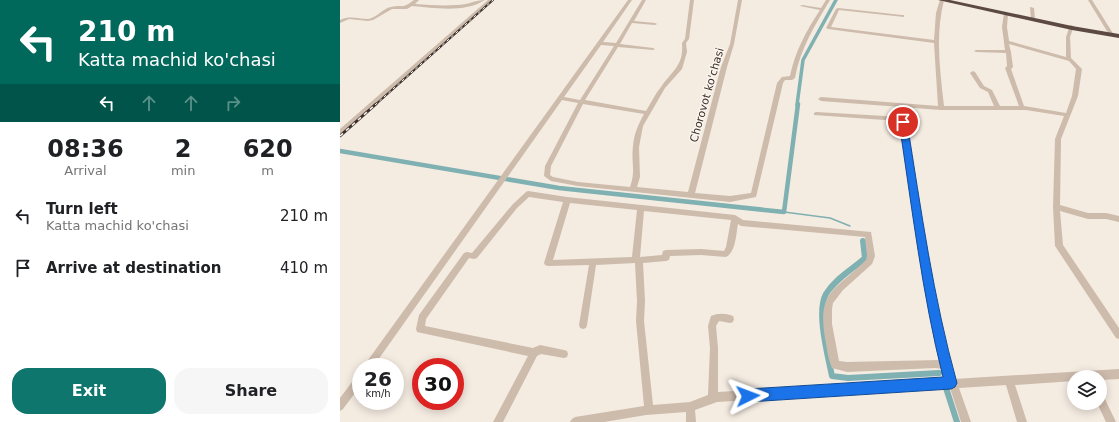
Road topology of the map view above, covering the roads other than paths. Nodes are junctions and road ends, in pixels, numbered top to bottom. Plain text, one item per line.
1 (417, 0) edge
2 (483, 0) edge
3 (491, 0) edge
4 (630, 0) edge
5 (644, 0) edge
6 (692, 0) edge
7 (740, 0) edge
8 (828, 0) edge
9 (941, 0) edge
10 (949, 0) edge
11 (1090, 0) edge
12 (961, 1) edge
13 (411, 5) junction
14 (802, 6) dead end
15 (822, 8) junction
16 (1032, 8) dead end
17 (1006, 14) junction
18 (902, 16) dead end
19 (1033, 18) junction
20 (340, 22) edge
21 (631, 22) junction
22 (655, 24) dead end
23 (1072, 27) junction
24 (1116, 36) edge
25 (936, 42) junction
26 (1007, 42) junction
27 (600, 43) junction
28 (617, 45) junction
29 (653, 49) dead end
30 (976, 51) dead end
31 (1008, 52) junction
32 (1070, 60) junction
33 (973, 72) dead end
34 (561, 98) junction
35 (821, 99) dead end
36 (582, 101) junction
37 (941, 108) junction
38 (998, 108) junction
39 (1022, 108) junction
40 (647, 113) junction
41 (816, 114) dead end
42 (1068, 115) junction
43 (343, 128) edge
44 (340, 132) edge
45 (633, 189) junction
46 (691, 195) junction
47 (566, 200) junction
48 (1056, 207) junction
49 (641, 208) junction
50 (736, 218) junction
51 (1119, 219) edge
52 (638, 260) junction
53 (593, 262) junction
54 (730, 319) dead end
55 (583, 325) dead end
56 (1119, 335) edge
57 (534, 353) junction
58 (564, 354) dead end
59 (374, 358) edge
60 (946, 365) junction
61 (1119, 374) edge
62 (1107, 375) edge
63 (1067, 377) edge
64 (1009, 380) junction
65 (952, 383) junction
66 (352, 389) edge
67 (713, 399) junction
68 (340, 406) edge
69 (690, 407) junction
70 (649, 410) junction
71 (1106, 410) edge
72 (498, 422) edge
73 (575, 422) edge
74 (691, 422) edge
75 (966, 422) edge
76 (1022, 422) edge
77 (1111, 422) edge

1 - 13 street
2 - 13 street
3 - 43 street
4 - 27 street
5 - 21 street
6 - 40 street
7 - 46 street, Chorovot ko'chasi
8 - 15 street
9 - 17 highway
9 - 25 street
10 - 12 highway
11 - 24 street
12 - 19 highway
13 - 20 street
14 - 15 street
15 - 46 street
16 - 19 street
17 - 23 highway
17 - 26 street
18 - 25 street
19 - 23 highway
21 - 22 street
21 - 28 street
23 - 24 highway
23 - 32 street
25 - 37 street
26 - 31 street
26 - 32 street
27 - 28 street
27 - 34 street
28 - 29 street
28 - 36 street
30 - 31 street
31 - 39 street
32 - 42 street
33 - 38 street
34 - 36 street
34 - 59 street
35 - 37 street
36 - 40 street
36 - 45 street
37 - 38 street
38 - 39 street
39 - 42 street
40 - 45 street
41 - 60 street
42 - 48 street
43 - 44 street
45 - 46 street
47 - 49 street
47 - 53 street
47 - 57 street
48 - 51 street
48 - 56 street
49 - 50 street
49 - 52 street
50 - 52 street
50 - 60 street
52 - 53 street
52 - 70 street
53 - 55 street
54 - 67 street
57 - 58 street
57 - 72 street
60 - 65 street
61 - 62 street
63 - 64 street
64 - 65 street
64 - 76 street
65 - 67 street
65 - 75 street
66 - 68 street
67 - 69 street
69 - 70 street
69 - 74 street
70 - 73 street
71 - 77 street

